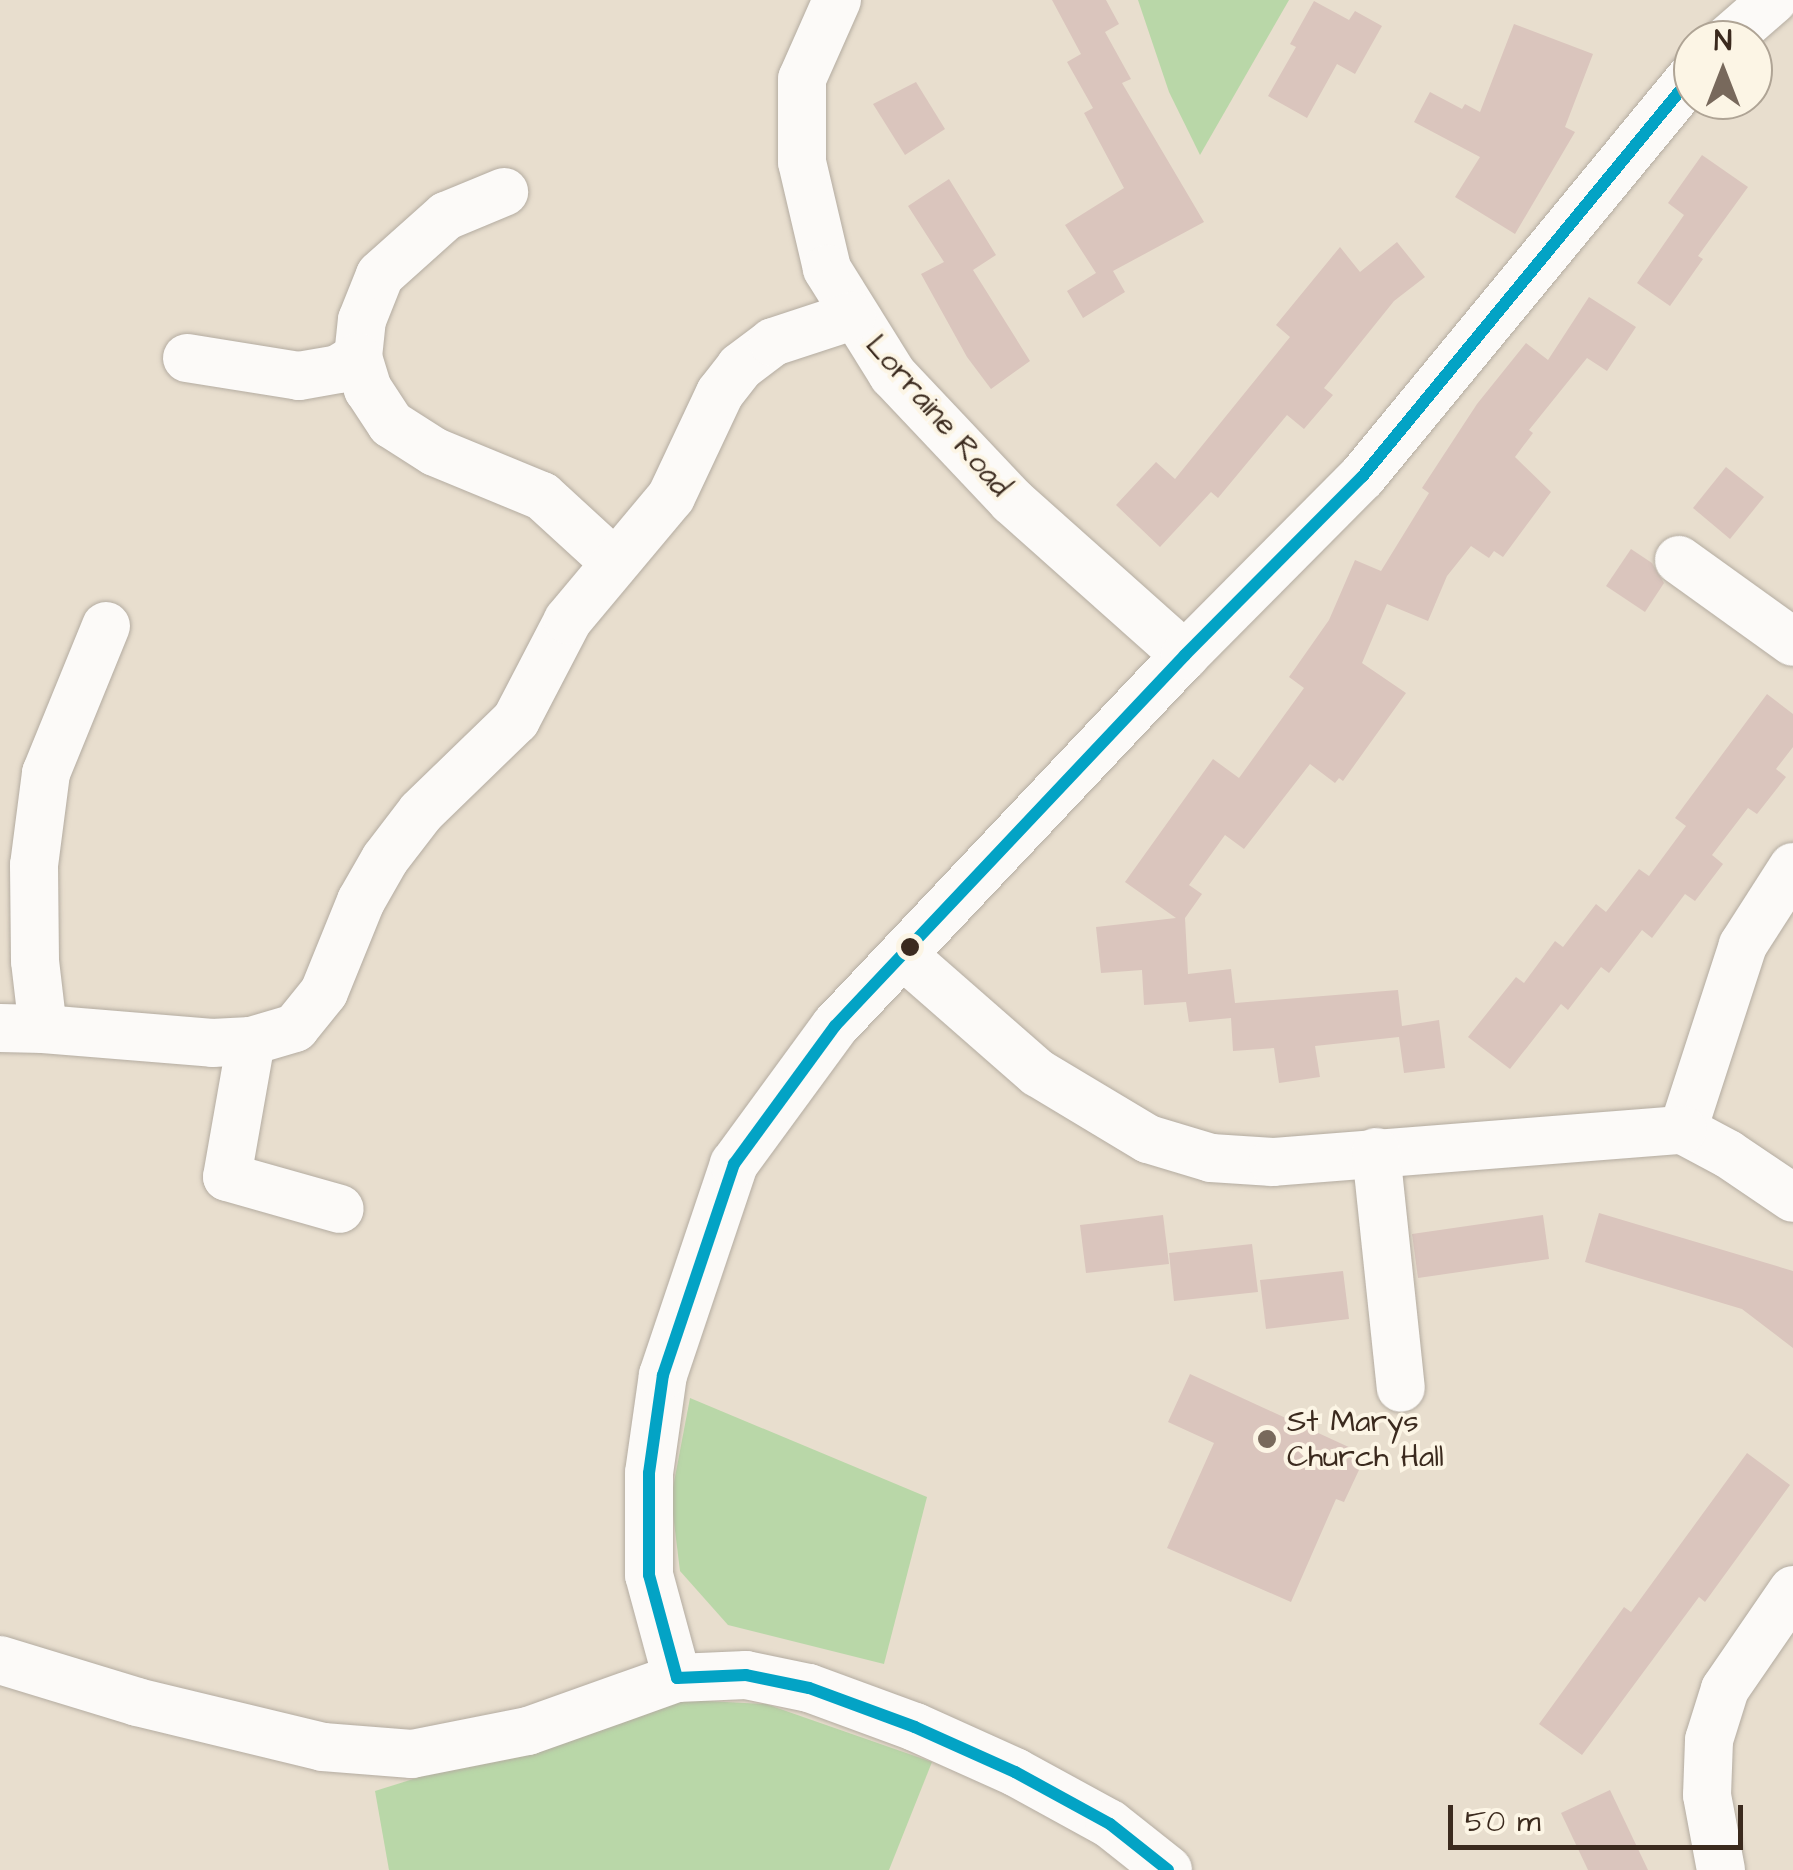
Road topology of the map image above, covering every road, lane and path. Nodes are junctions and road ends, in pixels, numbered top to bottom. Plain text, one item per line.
1 (837, 0) edge
2 (1773, 0) edge
3 (1750, 20) edge
4 (1673, 99) edge
5 (504, 192) dead end
6 (852, 316) junction
7 (358, 357) junction
8 (187, 358) dead end
9 (1679, 560) dead end
10 (615, 563) junction
11 (106, 626) dead end
12 (1793, 642) edge
13 (1185, 655) junction
14 (1793, 867) edge
15 (903, 955) junction
16 (21, 1028) edge
17 (251, 1041) junction
18 (1683, 1130) junction
19 (1376, 1152) junction
20 (1793, 1198) edge
21 (340, 1209) dead end
22 (1401, 1388) dead end
23 (1793, 1590) edge
24 (0, 1660) edge
25 (677, 1678) junction
26 (1168, 1870) edge
27 (1721, 1870) edge

1 - 6 street, Lorraine Road
2 - 3 street
4 - 13 street
5 - 7 street
6 - 10 street
6 - 13 street, Lorraine Road
7 - 8 street
7 - 10 street
9 - 12 street
10 - 17 street
11 - 16 street
13 - 15 street
14 - 18 street
15 - 19 street
15 - 25 street
16 - 17 street
17 - 21 street
18 - 19 street
18 - 20 street
19 - 22 street
23 - 27 street
24 - 25 street
25 - 26 street

